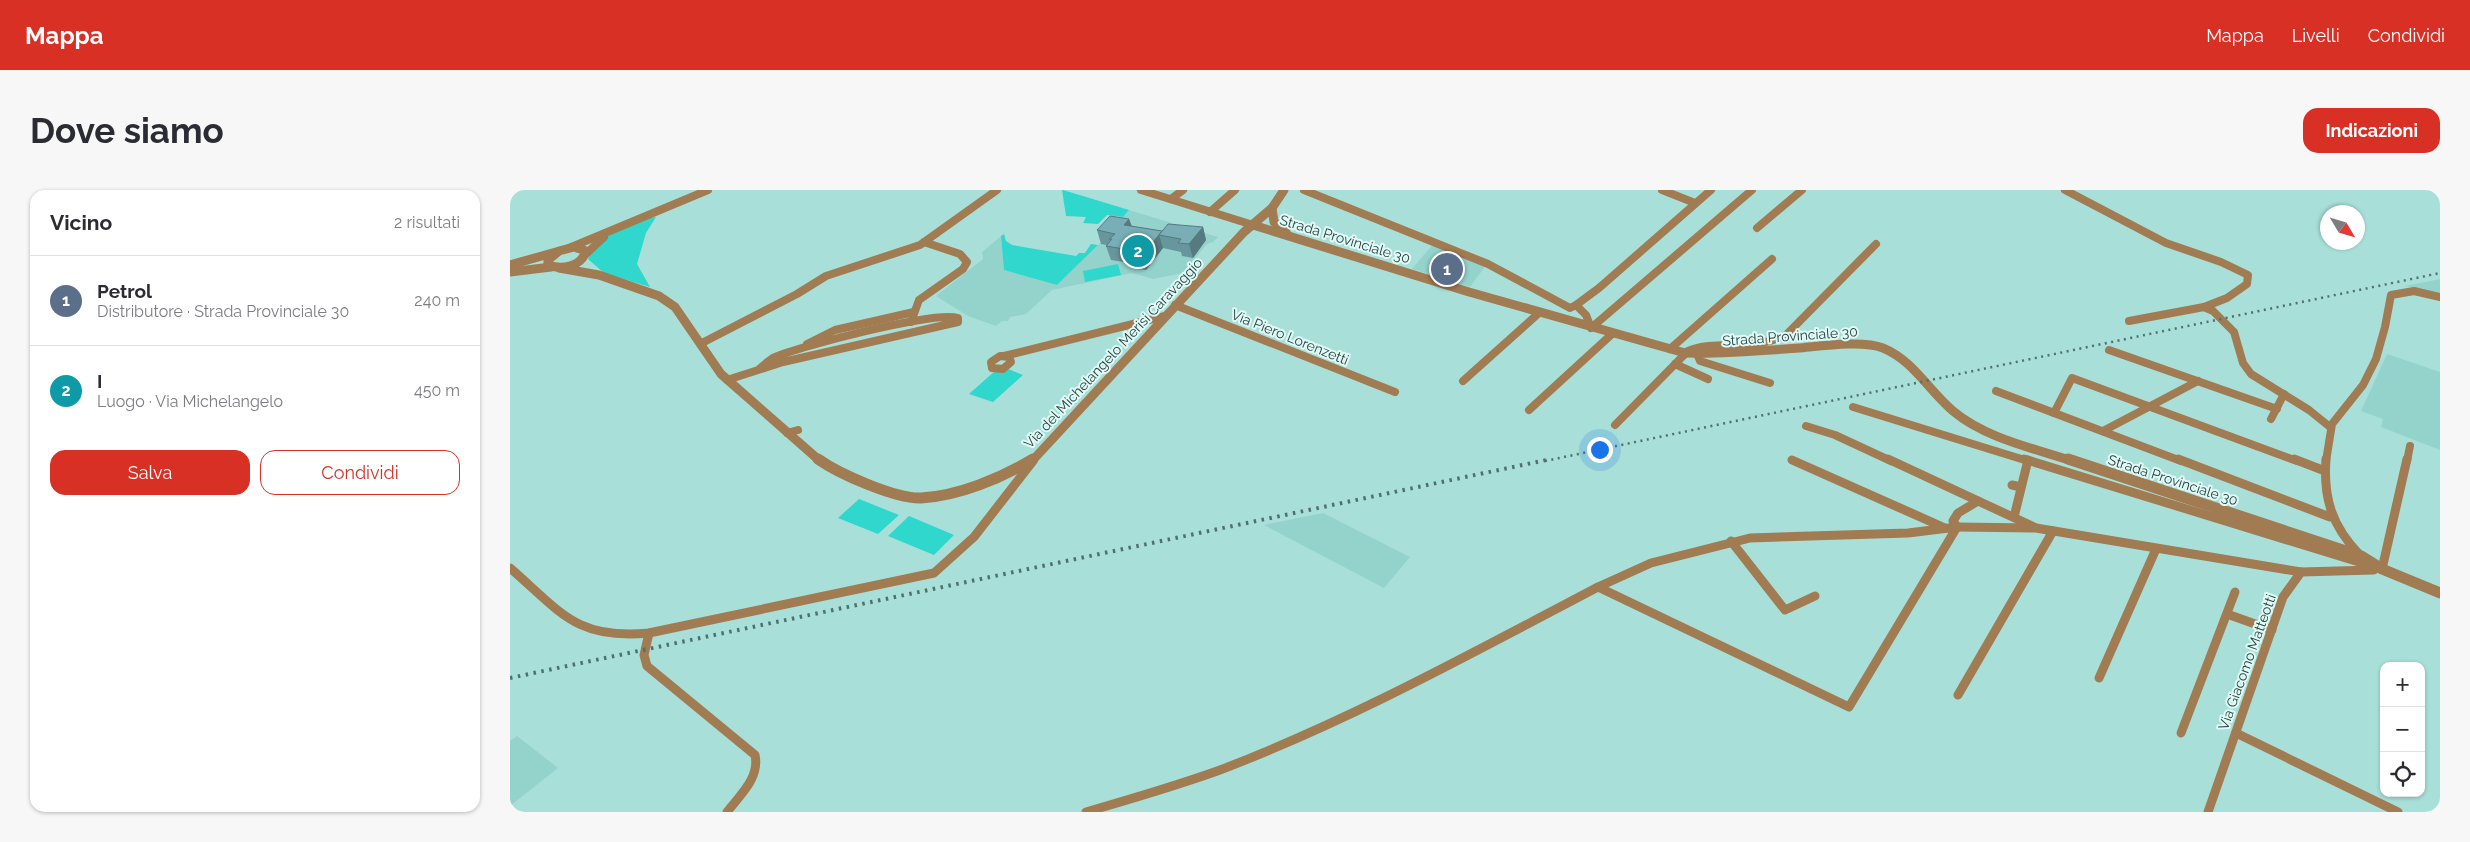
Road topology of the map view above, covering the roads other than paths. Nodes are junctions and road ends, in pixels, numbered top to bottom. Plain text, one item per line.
1 (708, 190) edge
2 (997, 190) edge
3 (1141, 190) edge
4 (1183, 190) edge
5 (1235, 190) edge
6 (1284, 190) edge
7 (1304, 190) edge
8 (1662, 190) edge
9 (1711, 190) edge
10 (1752, 190) edge
11 (1802, 190) edge
12 (2064, 190) edge
13 (1171, 199) junction
14 (1695, 203) junction
15 (1272, 208) junction
16 (1210, 212) junction
17 (1253, 225) junction
18 (1757, 228) dead end
19 (607, 234) junction
20 (1290, 236) junction
21 (924, 242) junction
22 (1876, 244) dead end
23 (563, 250) junction
24 (584, 256) junction
25 (1772, 259) dead end
26 (510, 265) edge
27 (555, 267) junction
28 (510, 272) edge
29 (599, 275) junction
30 (2440, 297) edge
31 (1175, 305) junction
32 (1576, 305) junction
33 (2204, 307) junction
34 (914, 312) junction
35 (1540, 312) junction
36 (1165, 316) junction
37 (2129, 321) dead end
38 (910, 322) junction
39 (1591, 328) junction
40 (1612, 334) junction
41 (700, 344) junction
42 (798, 349) junction
43 (1670, 349) junction
44 (2109, 350) dead end
45 (1685, 353) junction
46 (1697, 354) junction
47 (1004, 356) dead end
48 (1675, 364) junction
49 (758, 370) junction
50 (1708, 379) dead end
51 (728, 380) junction
52 (1463, 381) dead end
53 (2198, 381) junction
54 (1770, 384) dead end
55 (1996, 391) dead end
56 (1395, 392) dead end
57 (2284, 394) junction
58 (2150, 406) junction
59 (1853, 407) dead end
60 (2276, 409) junction
61 (1529, 410) dead end
62 (2054, 413) junction
63 (2272, 419) dead end
64 (1615, 425) dead end
65 (1806, 426) dead end
66 (2330, 427) junction
67 (798, 430) dead end
68 (2103, 432) junction
69 (787, 433) junction
70 (2410, 446) dead end
71 (1033, 460) junction
72 (1792, 460) dead end
73 (2028, 460) junction
74 (2325, 470) junction
75 (2012, 484) dead end
76 (2021, 487) junction
77 (1978, 501) junction
78 (2330, 517) junction
79 (2014, 518) junction
80 (1957, 527) junction
81 (2036, 528) junction
82 (1946, 529) junction
83 (2053, 531) junction
84 (1731, 541) junction
85 (2156, 549) junction
86 (2361, 556) junction
87 (510, 568) edge
88 (2382, 569) junction
89 (2301, 572) junction
90 (1598, 588) junction
91 (2235, 592) dead end
92 (2440, 593) edge
93 (1815, 596) dead end
94 (2227, 614) junction
95 (2272, 630) junction
96 (649, 633) junction
97 (2099, 678) dead end
98 (1958, 695) dead end
99 (2181, 733) dead end
100 (2236, 733) junction
101 (2212, 811) edge
102 (727, 812) edge
103 (1086, 812) edge
104 (2398, 812) edge

1 - 19 street
2 - 21 street
3 - 13 street
4 - 13 street
5 - 16 street
6 - 15 street, Via del Michelangelo Merisi Caravaggio
7 - 32 street
8 - 14 street
9 - 14 street
10 - 39 street
11 - 18 street
12 - 33 street
13 - 16 street
14 - 32 street
15 - 17 street, Via del Michelangelo Merisi Caravaggio
15 - 20 street
16 - 17 street
17 - 20 street, Strada Provinciale 30
17 - 31 street, Via del Michelangelo Merisi Caravaggio
19 - 23 street
19 - 24 street
20 - 35 street, Strada Provinciale 30
21 - 34 street
21 - 41 street
22 - 45 street
23 - 24 street
23 - 26 street
23 - 27 street
24 - 27 street
24 - 29 street, Via del Michelangelo Merisi Caravaggio
25 - 43 street
27 - 28 street
27 - 29 street, Via del Michelangelo Merisi Caravaggio
29 - 41 street, Via del Michelangelo Merisi Caravaggio
30 - 66 street
31 - 36 street, Via del Michelangelo Merisi Caravaggio
31 - 56 street, Via Piero Lorenzetti
32 - 39 street
33 - 37 street
33 - 57 street
34 - 38 street
34 - 42 street
35 - 39 street, Strada Provinciale 30
35 - 52 street
36 - 47 street
36 - 71 street, Via del Michelangelo Merisi Caravaggio
38 - 42 street
38 - 49 street
39 - 40 street, Strada Provinciale 30
40 - 43 street, Strada Provinciale 30
40 - 61 street
41 - 51 street, Via del Michelangelo Merisi Caravaggio
42 - 49 street
43 - 45 street, Strada Provinciale 30
44 - 53 street
45 - 46 street, Strada Provinciale 30
45 - 48 street
46 - 54 street
46 - 86 street, Strada Provinciale 30
48 - 50 street
48 - 64 street
49 - 51 street
51 - 69 street, Via del Michelangelo Merisi Caravaggio
53 - 58 street
53 - 60 street
55 - 62 street
57 - 60 street
57 - 66 street
58 - 62 street
58 - 68 street
58 - 74 street
59 - 73 street
60 - 63 street
62 - 68 street
65 - 77 street
66 - 74 street
67 - 69 street
68 - 78 street
69 - 71 street, Via del Michelangelo Merisi Caravaggio
70 - 88 street
71 - 96 street
72 - 82 street
73 - 76 street
73 - 88 street
74 - 78 street
75 - 76 street
76 - 79 street
77 - 79 street
77 - 80 street
78 - 86 street
79 - 81 street
80 - 81 street
80 - 82 street
80 - 90 street
81 - 83 street
82 - 84 street
83 - 85 street
83 - 98 street
84 - 90 street
84 - 93 street
85 - 89 street
85 - 97 street
86 - 88 street, Strada Provinciale 30
87 - 96 street
88 - 89 street
88 - 92 street, Strada Provinciale 30
89 - 95 street, Via Giacomo Matteotti
90 - 103 street
91 - 94 street
94 - 95 street
94 - 99 street
95 - 100 street, Via Giacomo Matteotti
96 - 102 street
100 - 101 street, Via Giacomo Matteotti
100 - 104 street

